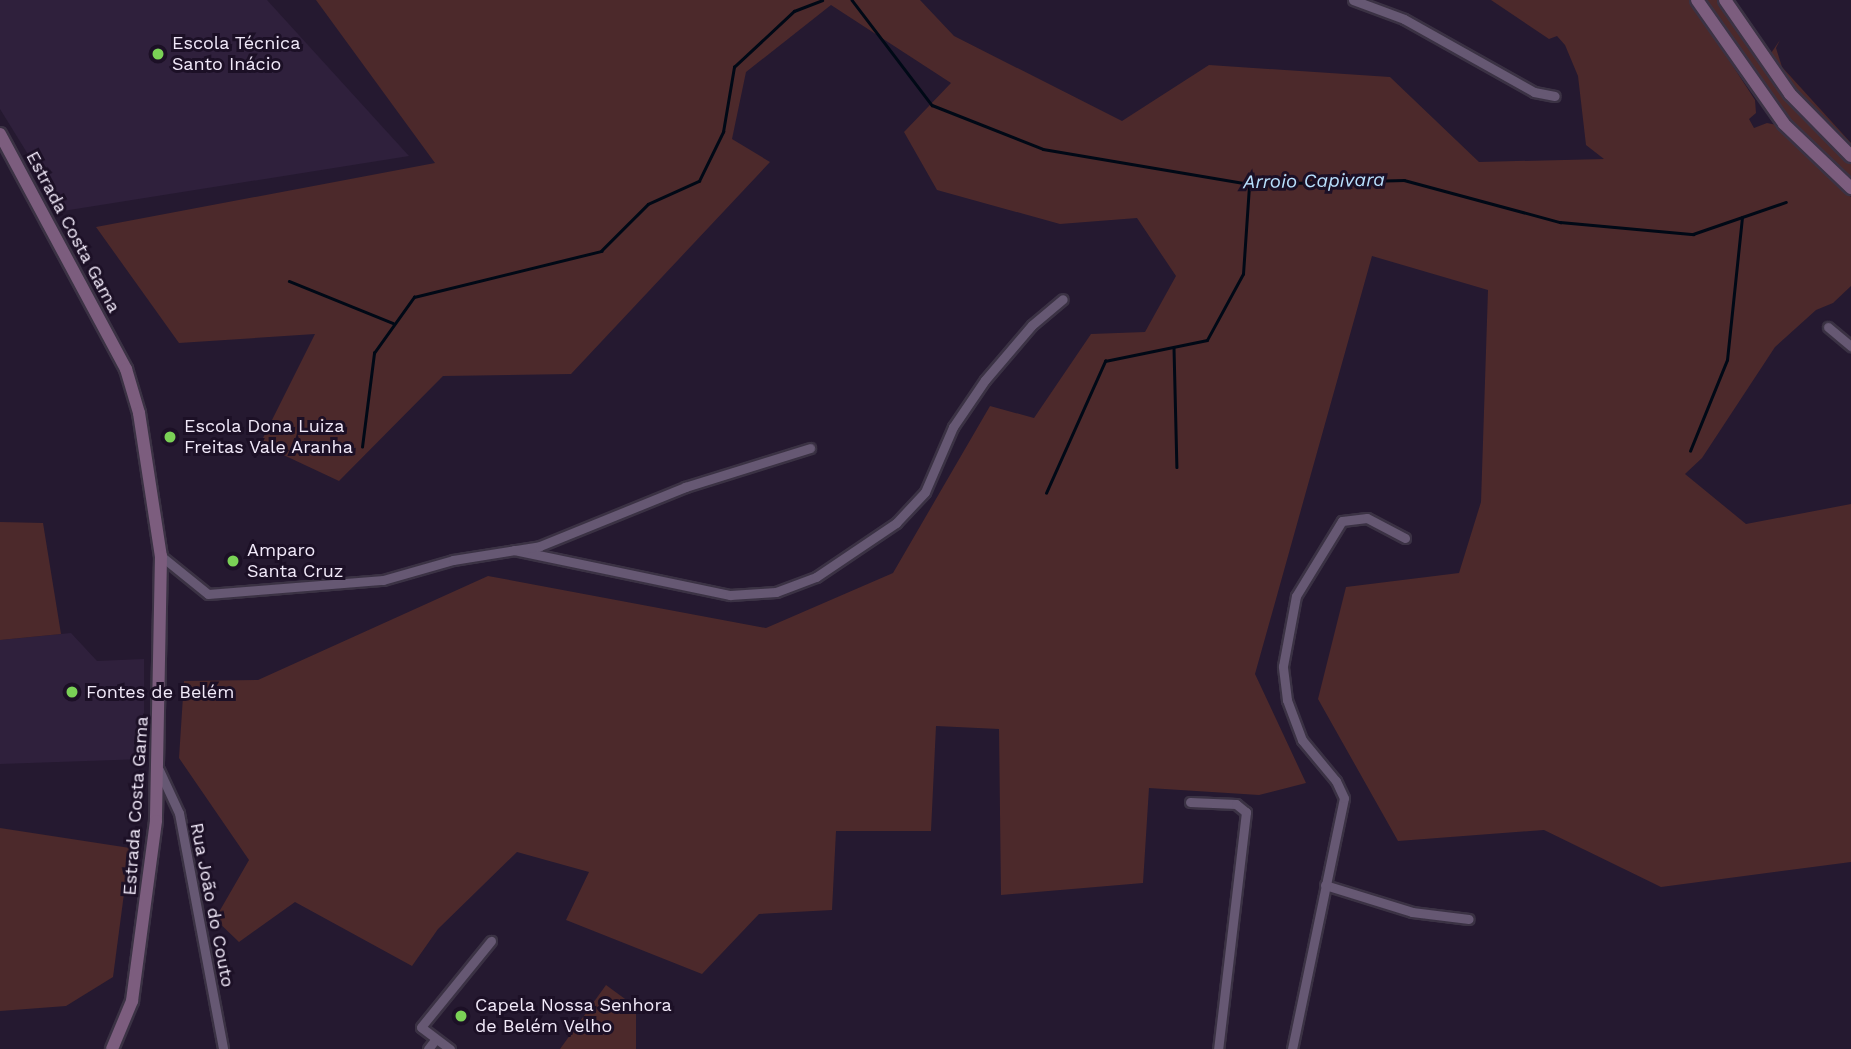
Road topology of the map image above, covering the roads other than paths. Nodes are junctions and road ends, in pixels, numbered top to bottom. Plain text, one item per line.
1 (1353, 0) edge
2 (1697, 0) edge
3 (1725, 0) edge
4 (1556, 96) dead end
5 (0, 134) edge
6 (1851, 156) edge
7 (1851, 188) edge
8 (1063, 299) dead end
9 (1828, 327) dead end
10 (1851, 346) edge
11 (810, 448) dead end
12 (1405, 538) dead end
13 (514, 551) junction
14 (161, 556) junction
15 (159, 771) junction
16 (1190, 802) dead end
17 (1325, 885) junction
18 (1469, 919) dead end
19 (491, 941) dead end
20 (435, 1040) junction
21 (112, 1049) edge
22 (223, 1049) edge
23 (428, 1049) edge
24 (450, 1049) edge
25 (1218, 1049) edge
26 (1292, 1049) edge

1 - 4 street
2 - 7 main road
3 - 6 main road
5 - 14 main road, Estrada Costa Gama
8 - 13 street
9 - 10 street
11 - 13 street
12 - 17 street
13 - 14 street
14 - 15 main road, Estrada Costa Gama
15 - 21 main road, Estrada Costa Gama
15 - 22 street, Rua João do Couto
16 - 25 street
17 - 18 street
17 - 26 street
19 - 20 street
20 - 23 street
20 - 24 street

